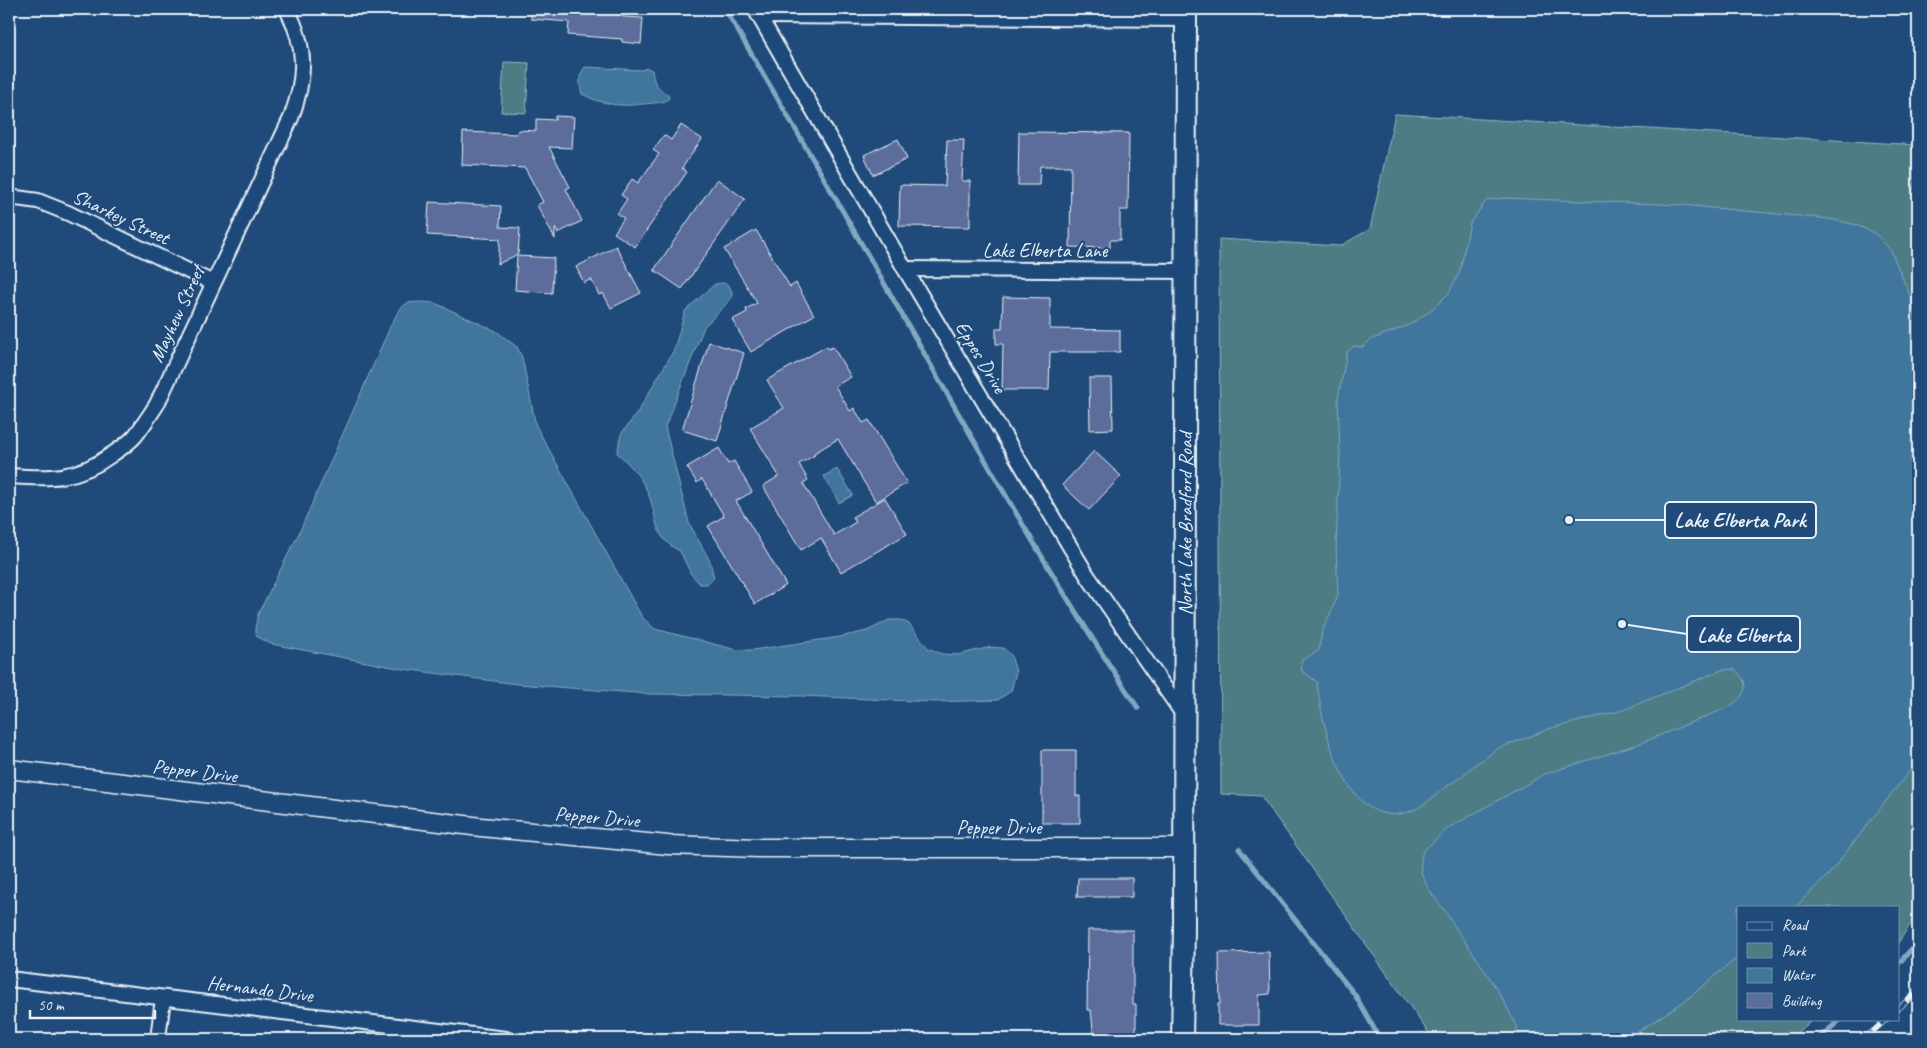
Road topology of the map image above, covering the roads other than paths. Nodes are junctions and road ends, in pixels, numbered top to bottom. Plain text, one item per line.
1 (287, 9) edge
2 (757, 13) edge
3 (1186, 14) edge
4 (9, 197) edge
5 (905, 269) junction
6 (1185, 271) junction
7 (213, 284) junction
8 (9, 476) edge
9 (1185, 717) junction
10 (9, 769) edge
11 (1184, 848) junction
12 (9, 979) edge
13 (163, 998) junction
14 (158, 1039) edge
15 (506, 1039) edge
16 (1182, 1039) edge

1 - 7 street, Mayhew Street
2 - 3 street
2 - 5 street, Eppes Drive
3 - 6 main road, North Lake Bradford Road
4 - 7 street, Sharkey Street
5 - 6 street, Lake Elberta Lane
5 - 9 street, Eppes Drive
6 - 9 main road, North Lake Bradford Road
7 - 8 street, Mayhew Street
9 - 11 main road, North Lake Bradford Road
10 - 11 street, Pepper Drive
11 - 16 main road, North Lake Bradford Road
12 - 13 street, Hernando Drive
13 - 14 street
13 - 15 street, Hernando Drive

